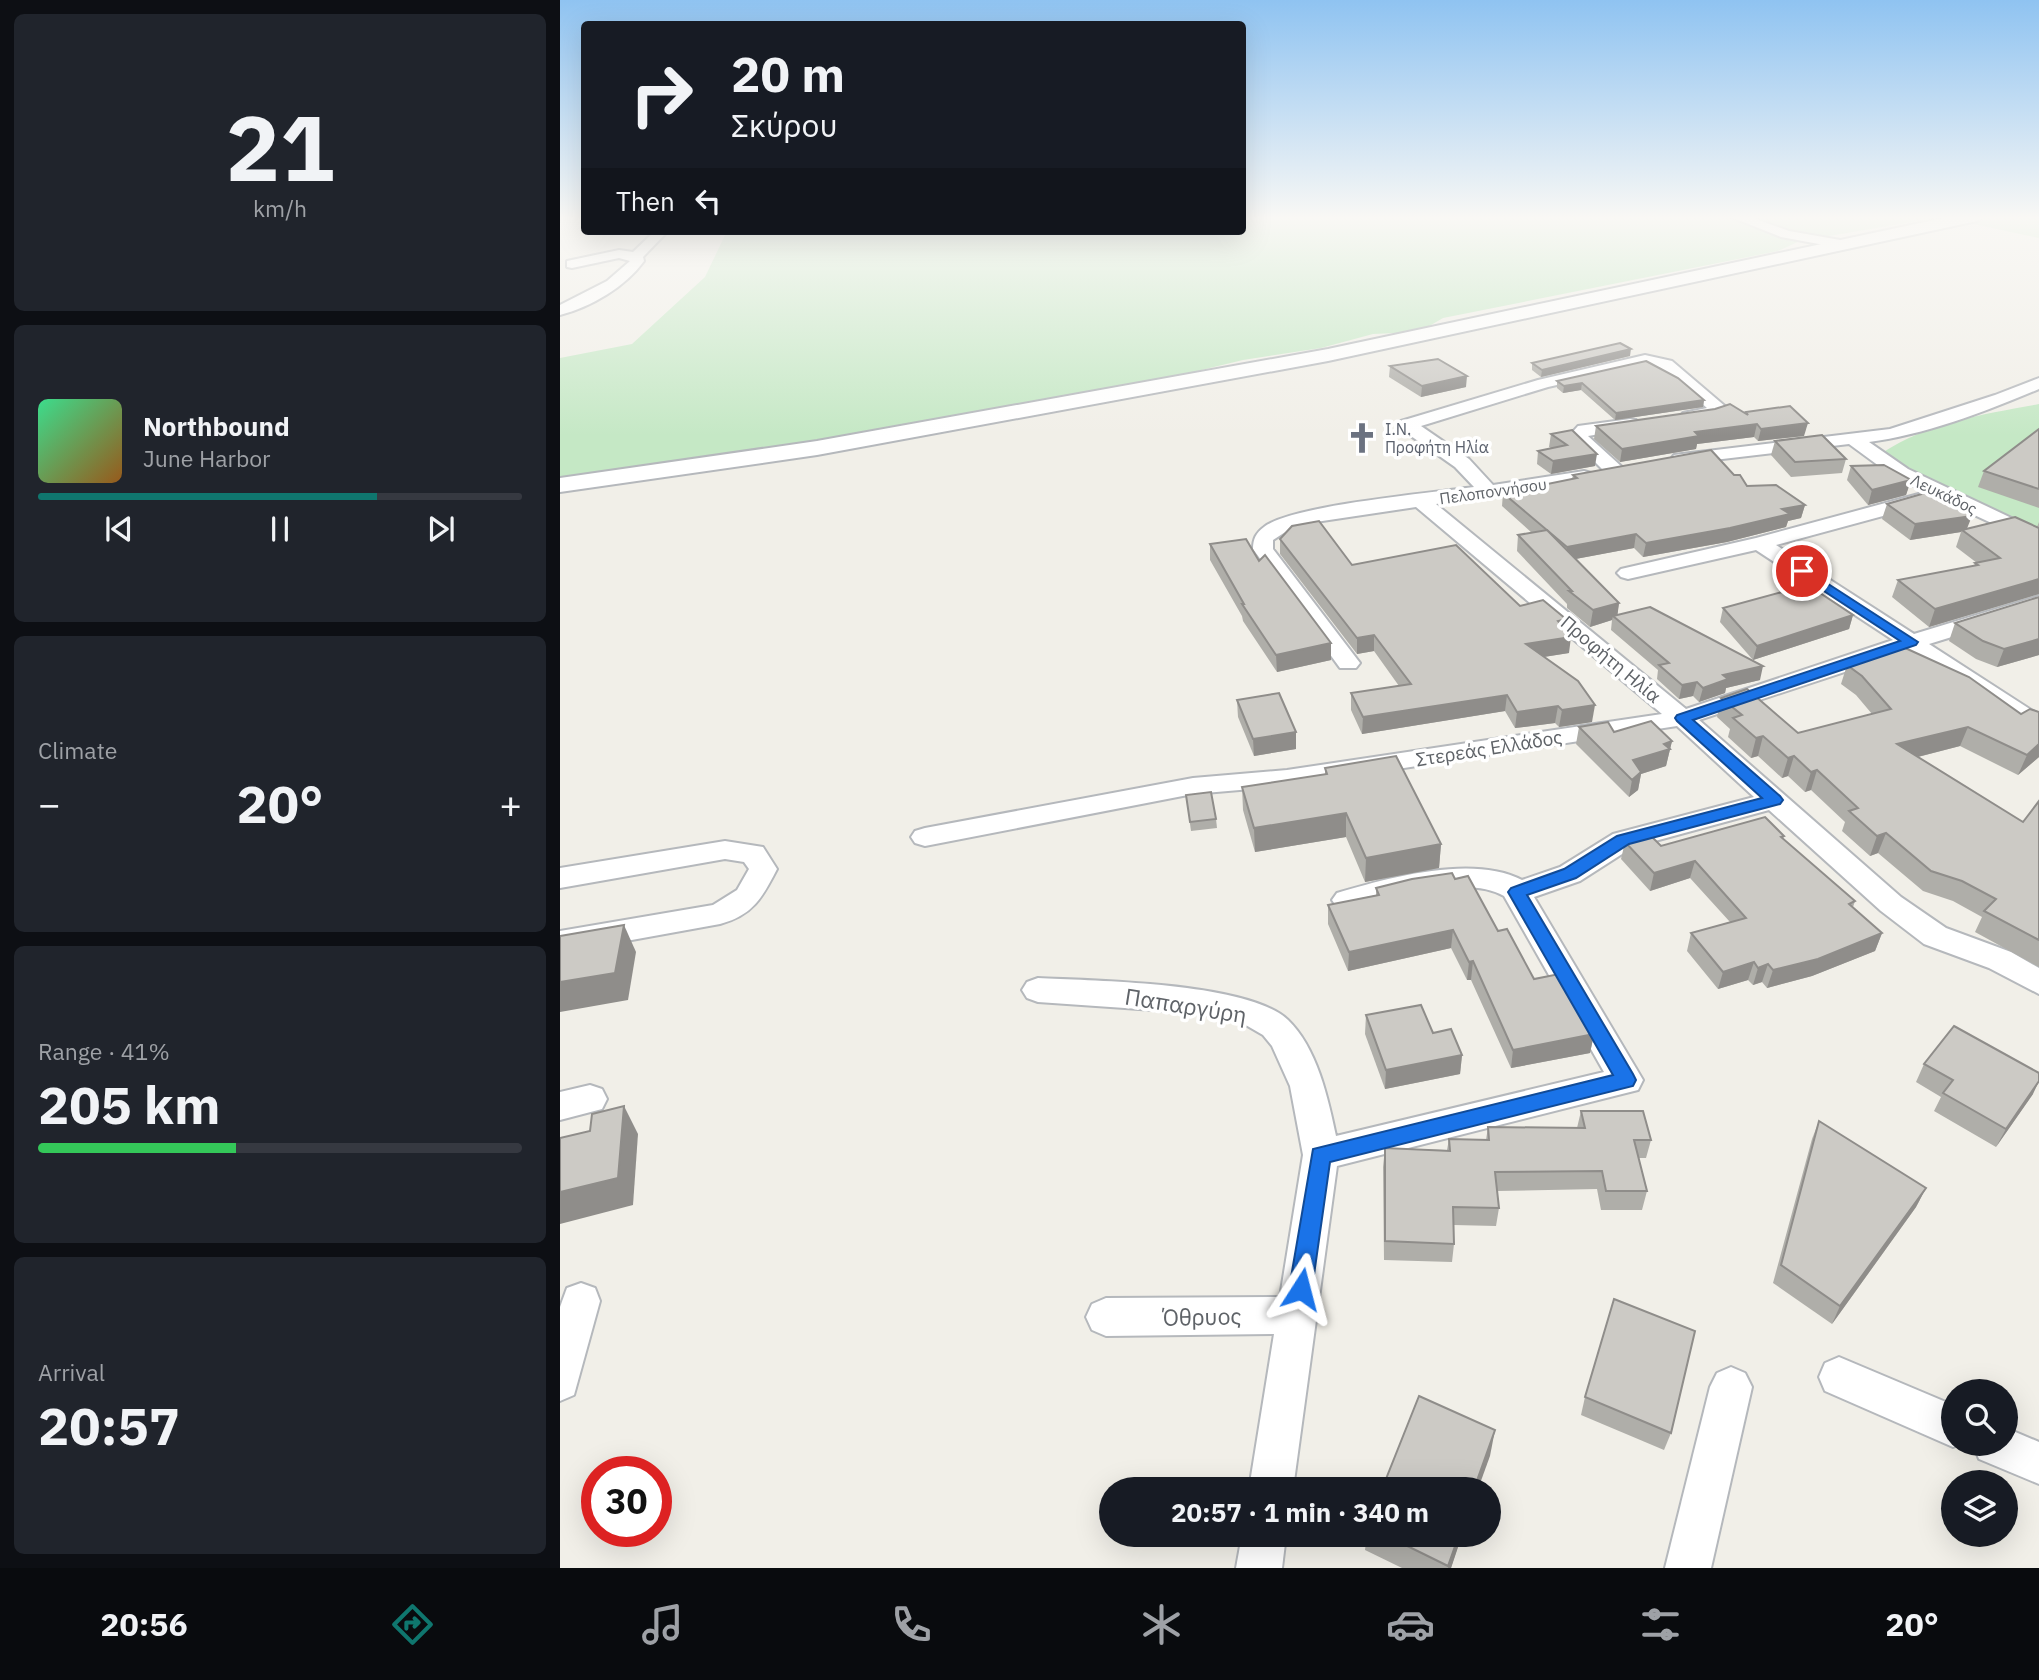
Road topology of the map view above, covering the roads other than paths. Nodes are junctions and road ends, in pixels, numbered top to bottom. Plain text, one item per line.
1 (604, 289) edge
2 (1638, 289) edge
3 (560, 311) edge
4 (2039, 383) edge
5 (1671, 419) edge
6 (1644, 422) edge
7 (1854, 440) junction
8 (1657, 463) edge
9 (1636, 467) edge
10 (1615, 471) junction
11 (560, 485) edge
12 (1489, 492) junction
13 (1941, 494) junction
14 (1422, 502) junction
15 (2039, 539) edge
16 (1759, 543) junction
17 (1629, 573) dead end
18 (2039, 603) edge
19 (1911, 642) junction
20 (1348, 663) dead end
21 (1682, 718) junction
22 (2039, 726) edge
23 (1774, 800) junction
24 (925, 837) dead end
25 (560, 878) edge
26 (1517, 892) junction
27 (1347, 900) edge
28 (560, 942) edge
29 (2039, 982) edge
30 (1038, 990) dead end
31 (1321, 1155) junction
32 (581, 1301) dead end
33 (1297, 1315) junction
34 (1106, 1317) dead end
35 (1839, 1377) dead end
36 (560, 1381) edge
37 (1731, 1387) dead end
38 (1941, 1421) edge
39 (2018, 1454) edge
40 (2039, 1463) edge
41 (1273, 1477) edge
42 (1262, 1547) edge
43 (1259, 1568) edge
44 (1688, 1568) edge

1 - 3 street
2 - 11 street
4 - 7 street
5 - 12 street
6 - 10 street
7 - 8 street
7 - 13 street, Λευκάδος
9 - 10 street, Πελοποννήσου
10 - 12 street, Πελοποννήσου
12 - 14 street, Πελοποννήσου
13 - 15 street, Λευκάδος
13 - 16 street
14 - 20 street, Πελοποννήσου
14 - 21 street, Προφήτη Ηλία
16 - 17 street
16 - 19 street
18 - 19 street, Στερεάς Ελλάδος
19 - 21 street, Στερεάς Ελλάδος
19 - 22 street
21 - 23 street, Προφήτη Ηλία
21 - 24 street, Στερεάς Ελλάδος
23 - 26 street
23 - 29 street, Προφήτη Ηλία
25 - 28 street
26 - 27 street
26 - 31 street
30 - 31 street, Παπαργύρη
31 - 33 street, Παπαργύρη
32 - 36 street
33 - 34 street, Όθρυος
33 - 41 street, Παπαργύρη
35 - 38 street
37 - 44 street
39 - 40 street
42 - 43 street

